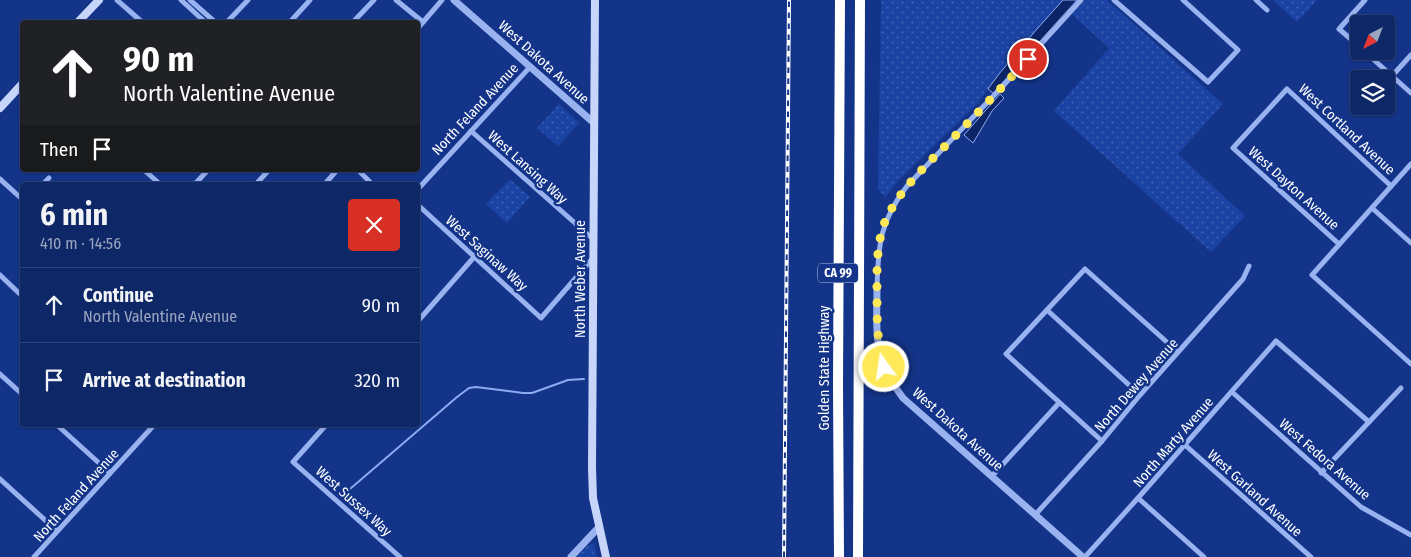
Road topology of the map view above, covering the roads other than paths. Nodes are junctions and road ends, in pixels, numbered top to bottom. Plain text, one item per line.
1 (99, 0) edge
2 (117, 0) edge
3 (181, 0) edge
4 (190, 0) edge
5 (248, 0) edge
6 (310, 0) edge
7 (374, 0) edge
8 (396, 0) edge
9 (442, 0) edge
10 (454, 0) edge
11 (595, 0) edge
12 (840, 0) edge
13 (860, 0) edge
14 (1081, 0) edge
15 (1114, 0) edge
16 (1183, 0) edge
17 (1256, 0) edge
18 (1365, 0) edge
19 (1267, 10) dead end
20 (1352, 15) edge
21 (1350, 17) edge
22 (80, 20) edge
23 (140, 20) edge
24 (203, 20) edge
25 (213, 20) edge
26 (229, 20) edge
27 (292, 20) edge
28 (355, 20) edge
29 (423, 22) junction
30 (420, 26) edge
31 (1350, 38) edge
32 (1411, 55) edge
33 (1374, 60) edge
34 (530, 67) junction
35 (1385, 70) edge
36 (1395, 73) edge
37 (1395, 79) edge
38 (20, 86) edge
39 (1411, 93) edge
40 (0, 108) edge
41 (594, 123) junction
42 (471, 131) junction
43 (1233, 148) joint
44 (1411, 164) edge
45 (146, 172) edge
46 (206, 172) edge
47 (267, 172) edge
48 (335, 172) edge
49 (360, 172) edge
50 (49, 178) dead end
51 (0, 179) edge
52 (45, 182) edge
53 (158, 182) edge
54 (197, 182) edge
55 (258, 182) edge
56 (327, 182) edge
57 (370, 182) edge
58 (1391, 186) junction
59 (420, 187) edge
60 (20, 198) edge
61 (420, 207) edge
62 (1372, 208) junction
63 (593, 239) junction
64 (1411, 243) edge
65 (1339, 244) junction
66 (475, 256) junction
67 (593, 258) junction
68 (1249, 266) dead end
69 (0, 275) edge
70 (877, 288) joint
71 (20, 294) edge
72 (1047, 310) junction
73 (420, 319) edge
74 (1178, 352) junction
75 (1411, 364) edge
76 (0, 374) edge
77 (1401, 388) dead end
78 (20, 392) edge
79 (1232, 392) junction
80 (1140, 395) junction
81 (1059, 403) junction
82 (1369, 422) junction
83 (59, 427) edge
84 (152, 427) edge
85 (324, 427) edge
86 (1102, 441) junction
87 (1185, 445) junction
88 (1321, 472) junction
89 (110, 473) junction
90 (992, 476) junction
91 (0, 479) edge
92 (1138, 498) junction
93 (1035, 515) junction
94 (599, 527) junction
95 (57, 531) junction
96 (1411, 535) edge
97 (838, 553) edge
98 (34, 557) edge
99 (400, 557) edge
100 (571, 557) edge
101 (606, 557) edge
102 (858, 557) edge
103 (1084, 557) edge
104 (1204, 557) edge
105 (1311, 557) edge

1 - 22 main road
2 - 23 street
3 - 24 street
4 - 25 street
5 - 26 street
6 - 27 street
7 - 28 street
8 - 29 street
9 - 29 street
10 - 34 street, West Dakota Avenue
11 - 41 main road, North Weber Avenue
12 - 97 highway, Golden State Highway / CA 99
13 - 102 highway, CA 99
14 - 70 street
15 - 16 street
17 - 19 street
18 - 20 street
21 - 31 street
29 - 30 street
32 - 36 street
33 - 35 street
34 - 41 street, West Dakota Avenue
34 - 42 street, North Feland Avenue
37 - 39 street
38 - 40 main road
41 - 63 main road, North Weber Avenue
42 - 59 street, North Feland Avenue
42 - 63 street, West Lansing Way
43 - 58 street, West Cortland Avenue
43 - 65 street, West Dayton Avenue
44 - 58 street
45 - 53 street
46 - 54 street
47 - 55 street
48 - 56 street
49 - 57 street
50 - 52 street
51 - 60 street
58 - 62 street
61 - 66 street, West Saginaw Way
62 - 64 street
62 - 65 street
63 - 67 main road, North Weber Avenue
65 - 75 street
66 - 67 street, West Saginaw Way
66 - 73 street
67 - 94 main road, North Weber Avenue
68 - 74 street, North Dewey Avenue
69 - 71 street
70 - 90 street, West Dakota Avenue
72 - 74 street
72 - 80 street
72 - 81 street
74 - 80 street, North Dewey Avenue
76 - 78 street
77 - 82 street
79 - 82 street, North Marty Avenue
79 - 87 street, North Marty Avenue
79 - 88 street, West Fedora Avenue
80 - 86 street, North Dewey Avenue
81 - 86 street
81 - 90 street
82 - 88 street
83 - 89 street
84 - 89 street, North Feland Avenue
85 - 99 street, West Sussex Way
86 - 93 street, North Dewey Avenue
87 - 92 street, North Marty Avenue
87 - 105 street, West Garland Avenue
88 - 96 street, West Fedora Avenue
89 - 95 street, North Feland Avenue
90 - 93 street, West Dakota Avenue
91 - 95 street
92 - 103 street, North Marty Avenue
92 - 104 street
93 - 103 street, West Dakota Avenue
94 - 100 street
94 - 101 main road, North Weber Avenue
95 - 98 street, North Feland Avenue

